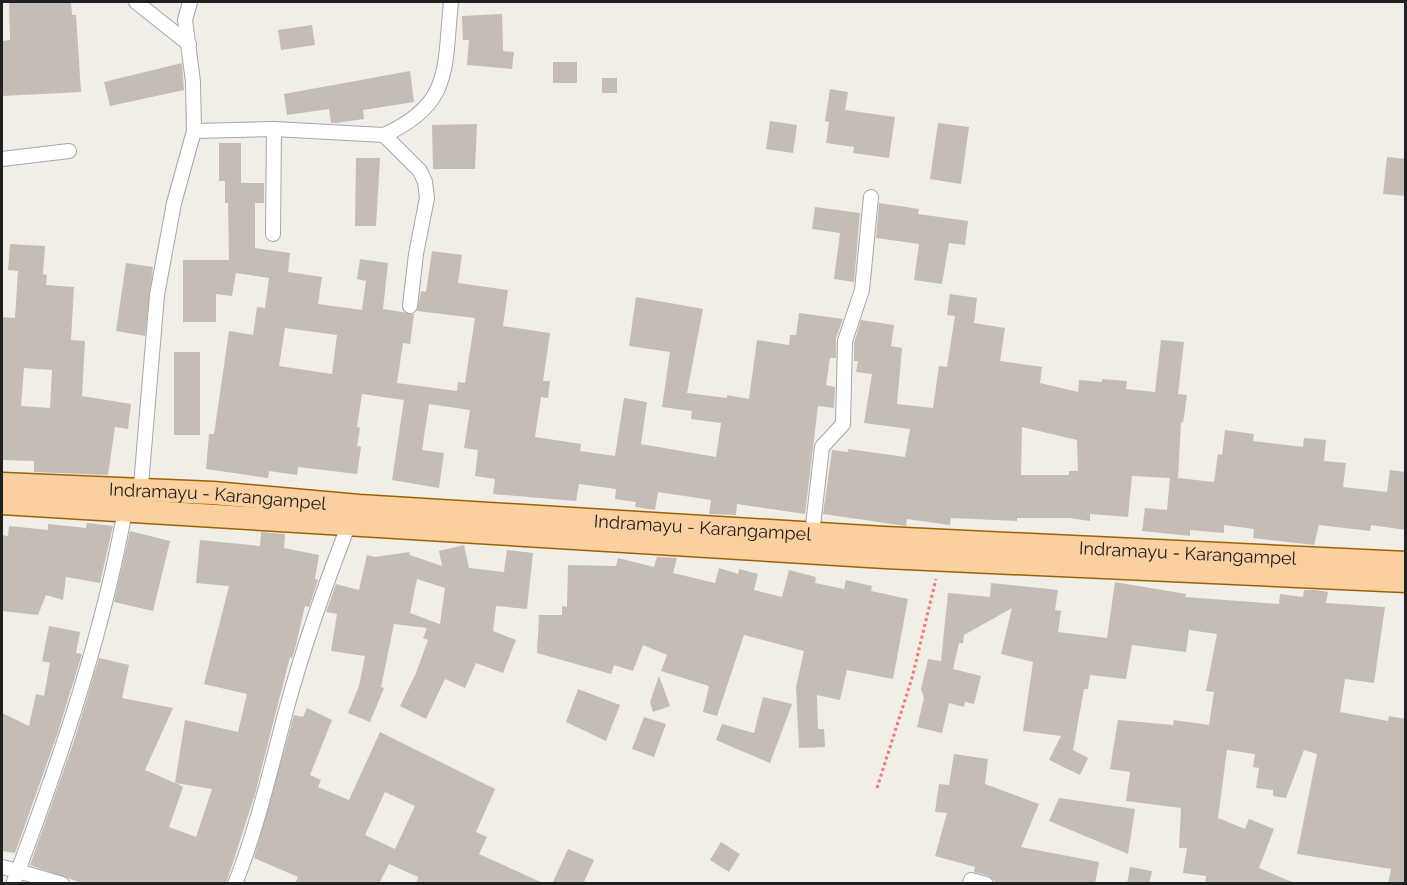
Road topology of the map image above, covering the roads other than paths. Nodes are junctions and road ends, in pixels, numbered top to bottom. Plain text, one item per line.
1 (136, 2) edge
2 (190, 2) edge
3 (451, 2) edge
4 (189, 44) junction
5 (273, 129) junction
6 (194, 131) junction
7 (384, 135) junction
8 (69, 151) dead end
9 (2, 159) edge
10 (871, 197) dead end
11 (273, 234) dead end
12 (410, 306) dead end
13 (2, 484) edge
14 (2, 503) edge
15 (135, 504) junction
16 (349, 524) junction
17 (558, 528) junction
18 (821, 540) junction
19 (1406, 563) edge
20 (1406, 582) edge
21 (2, 867) edge
22 (16, 877) edge
23 (62, 884) edge
24 (235, 884) edge
25 (970, 884) edge
26 (986, 884) edge

1 - 4 street
2 - 4 street
3 - 7 street
4 - 6 street
5 - 6 street
5 - 7 street
5 - 11 street
6 - 15 street
7 - 12 street
8 - 9 street
10 - 18 street
13 - 15 main road, Indramayu - Karangampel
14 - 15 main road, Indramayu - Karangampel
15 - 16 main road, Indramayu - Karangampel
15 - 17 main road, Indramayu - Karangampel
15 - 22 street
16 - 17 main road, Indramayu - Karangampel
16 - 24 street
17 - 18 main road, Indramayu - Karangampel
18 - 19 main road, Indramayu - Karangampel
18 - 20 main road, Indramayu - Karangampel
21 - 22 street
22 - 23 street
25 - 26 street

